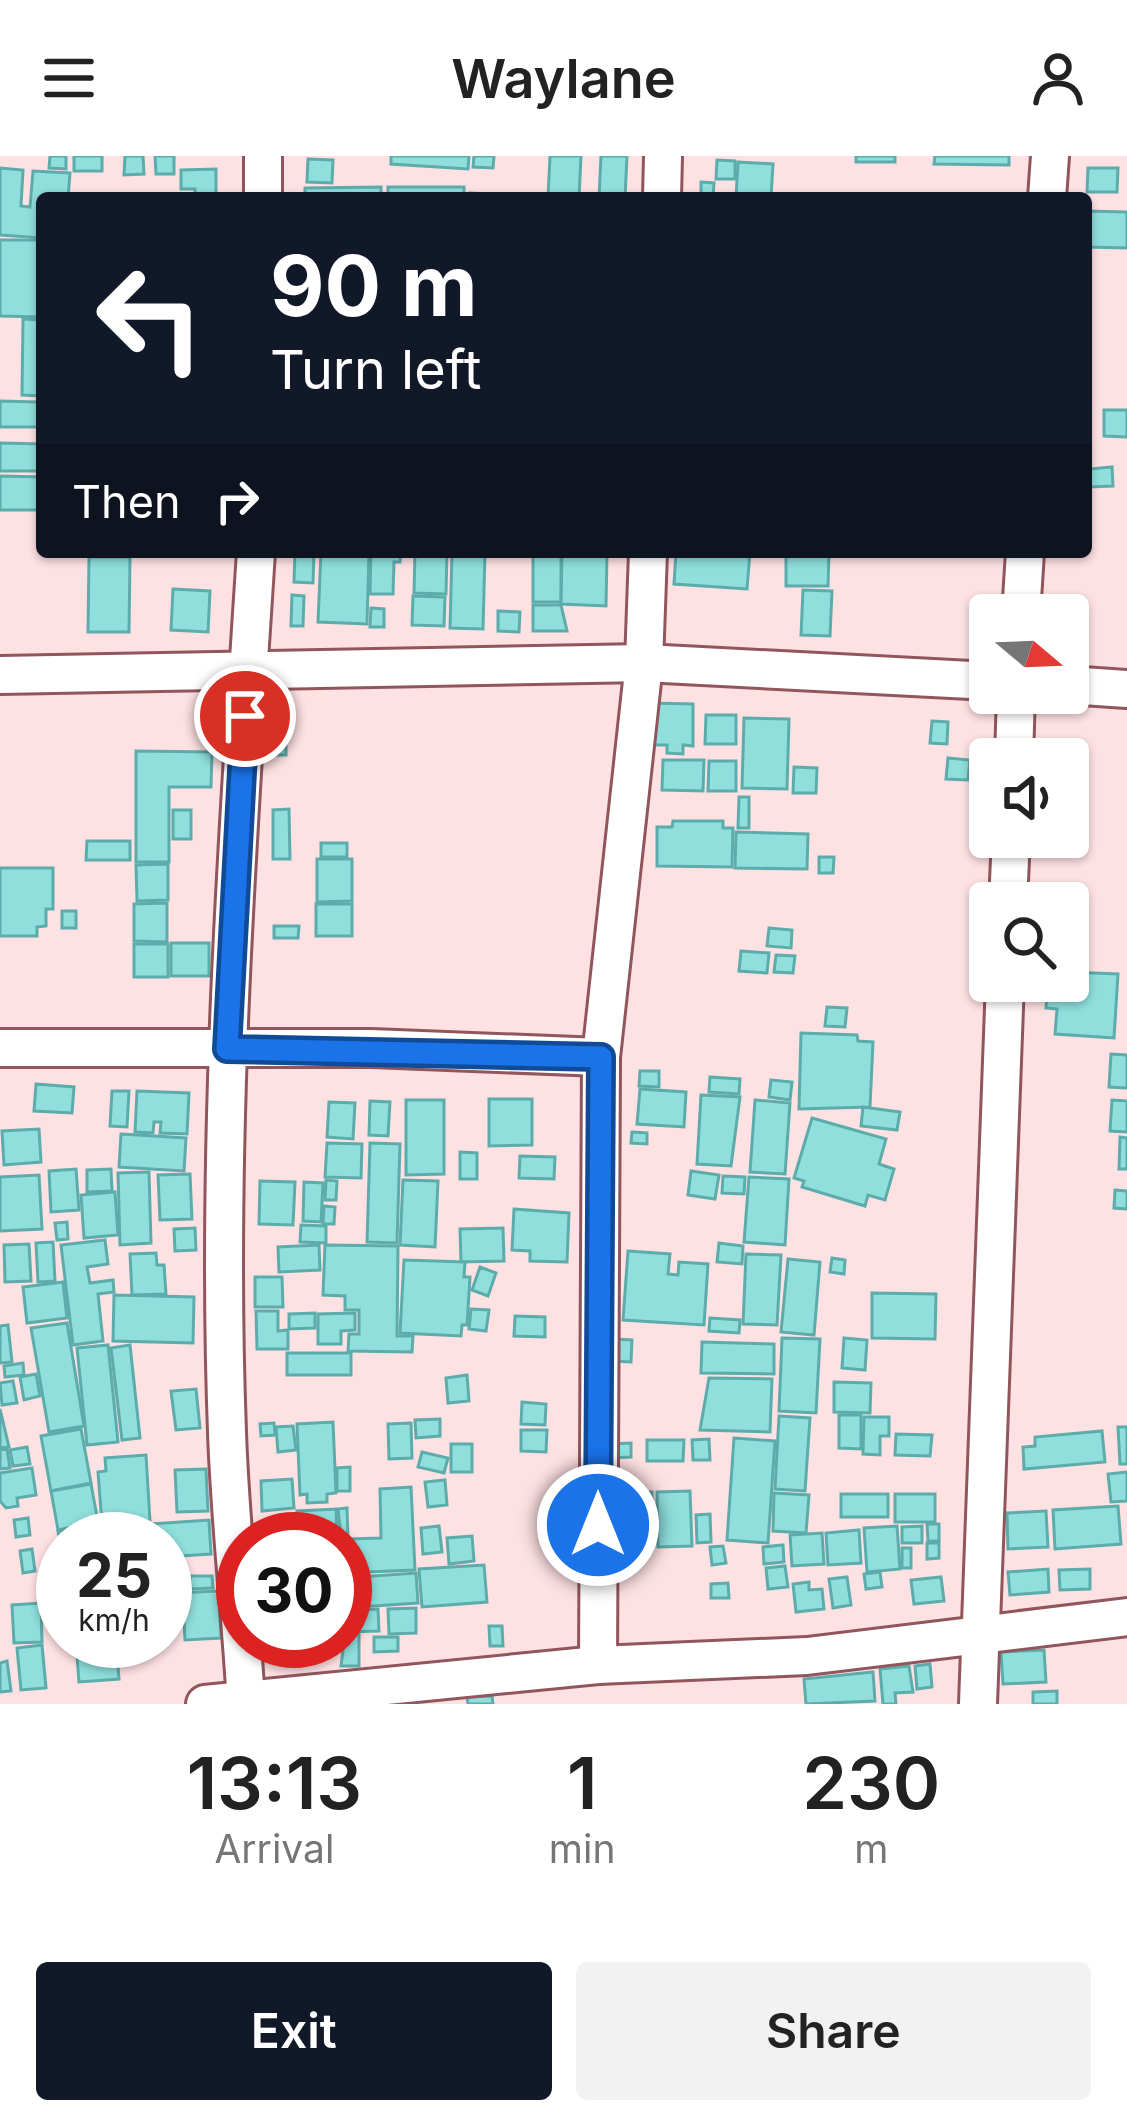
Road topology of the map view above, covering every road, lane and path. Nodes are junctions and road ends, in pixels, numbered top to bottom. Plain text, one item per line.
1 (263, 156) edge
2 (664, 156) edge
3 (1050, 156) edge
4 (263, 192) edge
5 (662, 192) edge
6 (1047, 192) edge
7 (256, 558) edge
8 (648, 558) edge
9 (1025, 558) edge
10 (1022, 594) edge
11 (644, 664) junction
12 (248, 668) junction
13 (0, 674) edge
14 (969, 680) edge
15 (1089, 687) edge
16 (1127, 688) edge
17 (1004, 1002) edge
18 (0, 1048) edge
19 (227, 1049) junction
20 (601, 1057) junction
21 (1127, 1617) edge
22 (978, 1636) junction
23 (598, 1665) junction
24 (246, 1701) edge
25 (205, 1704) edge
26 (977, 1704) edge

1 - 4 street
2 - 5 street
3 - 6 street
7 - 12 street
8 - 11 street
9 - 10 street
11 - 12 street
11 - 14 street
11 - 20 street
12 - 13 street
12 - 19 street
15 - 16 street
17 - 22 street
18 - 19 street
19 - 20 street
19 - 24 street
20 - 23 street
21 - 22 street
22 - 23 street
22 - 26 street
23 - 24 street
24 - 25 street

